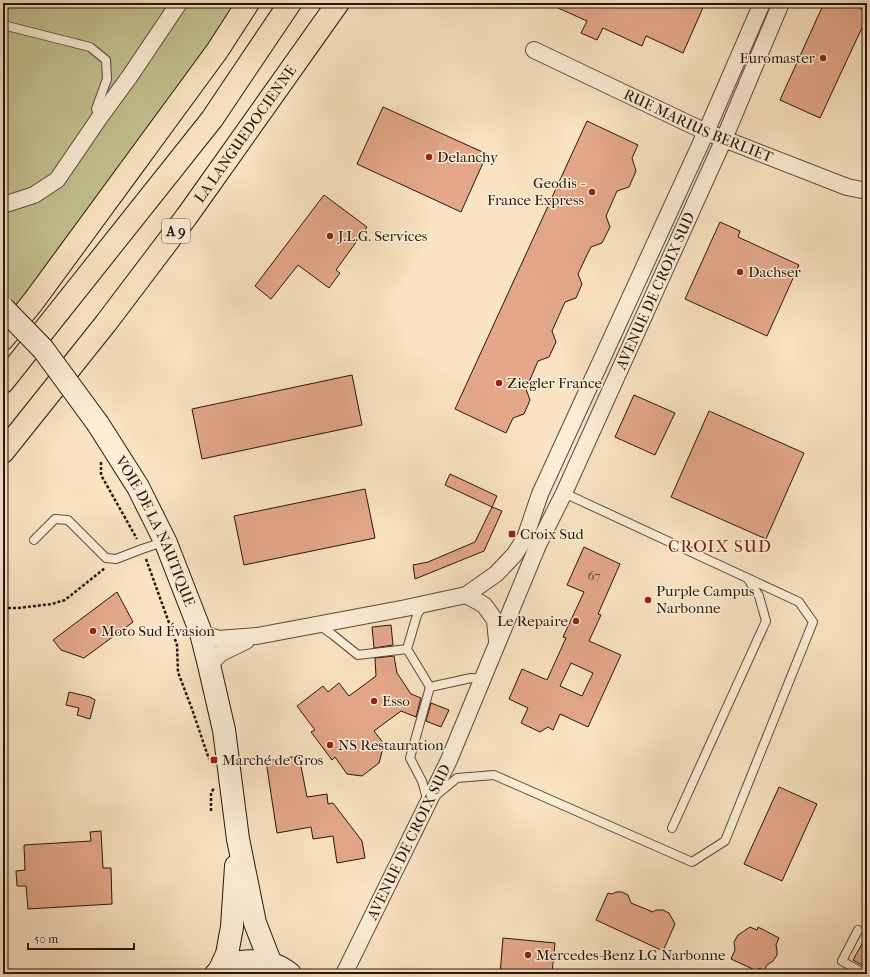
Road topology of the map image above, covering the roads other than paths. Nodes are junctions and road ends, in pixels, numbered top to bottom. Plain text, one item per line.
1 (179, 3) edge
2 (248, 3) edge
3 (338, 3) edge
4 (762, 3) edge
5 (781, 3) edge
6 (289, 4) edge
7 (3, 24) edge
8 (534, 50) dead end
9 (100, 117) junction
10 (706, 132) junction
11 (724, 140) junction
12 (867, 190) edge
13 (3, 205) edge
14 (3, 308) edge
15 (3, 339) edge
16 (3, 382) edge
17 (3, 452) edge
18 (564, 493) junction
19 (34, 540) dead end
20 (166, 543) junction
21 (748, 578) junction
22 (466, 595) junction
23 (424, 604) junction
24 (318, 625) junction
25 (201, 633) junction
26 (257, 636) junction
27 (497, 642) junction
28 (407, 649) junction
29 (210, 665) junction
30 (482, 680) junction
31 (430, 687) junction
32 (428, 802) junction
33 (672, 828) dead end
34 (238, 838) junction
35 (858, 930) dead end
36 (280, 969) edge
37 (217, 972) edge
38 (344, 974) edge
39 (865, 974) edge

1 - 9 street
2 - 15 highway
3 - 17 highway, LA LANGUEDOCIENNE / A 9
4 - 10 street, AVENUE DE CROIX SUD
5 - 11 street, AVENUE DE CROIX SUD
6 - 16 highway
7 - 9 lane
8 - 10 street, RUE MARIUS BERLIET
9 - 13 street
10 - 11 street, RUE MARIUS BERLIET
10 - 22 street, AVENUE DE CROIX SUD
11 - 12 street, RUE MARIUS BERLIET
11 - 18 street, AVENUE DE CROIX SUD
14 - 20 street, VOIE DE LA NAUTIQUE, bridge
18 - 21 lane
18 - 27 street, AVENUE DE CROIX SUD
19 - 20 lane
20 - 25 street, VOIE DE LA NAUTIQUE
21 - 32 lane
21 - 33 lane
22 - 23 street, AVENUE DE CROIX SUD
22 - 27 street, AVENUE DE CROIX SUD
23 - 24 street, AVENUE DE CROIX SUD
23 - 28 lane
24 - 26 street, AVENUE DE CROIX SUD
24 - 28 lane
25 - 26 street, AVENUE DE CROIX SUD
25 - 29 street, VOIE DE LA NAUTIQUE
26 - 29 street, AVENUE DE CROIX SUD
27 - 30 street, AVENUE DE CROIX SUD
28 - 31 lane
29 - 34 street, VOIE DE LA NAUTIQUE
30 - 31 lane
30 - 32 street, AVENUE DE CROIX SUD
31 - 32 lane
32 - 38 street, AVENUE DE CROIX SUD
34 - 36 street, VOIE DE LA NAUTIQUE
34 - 37 street, VOIE DE LA NAUTIQUE
35 - 39 lane
36 - 37 street

